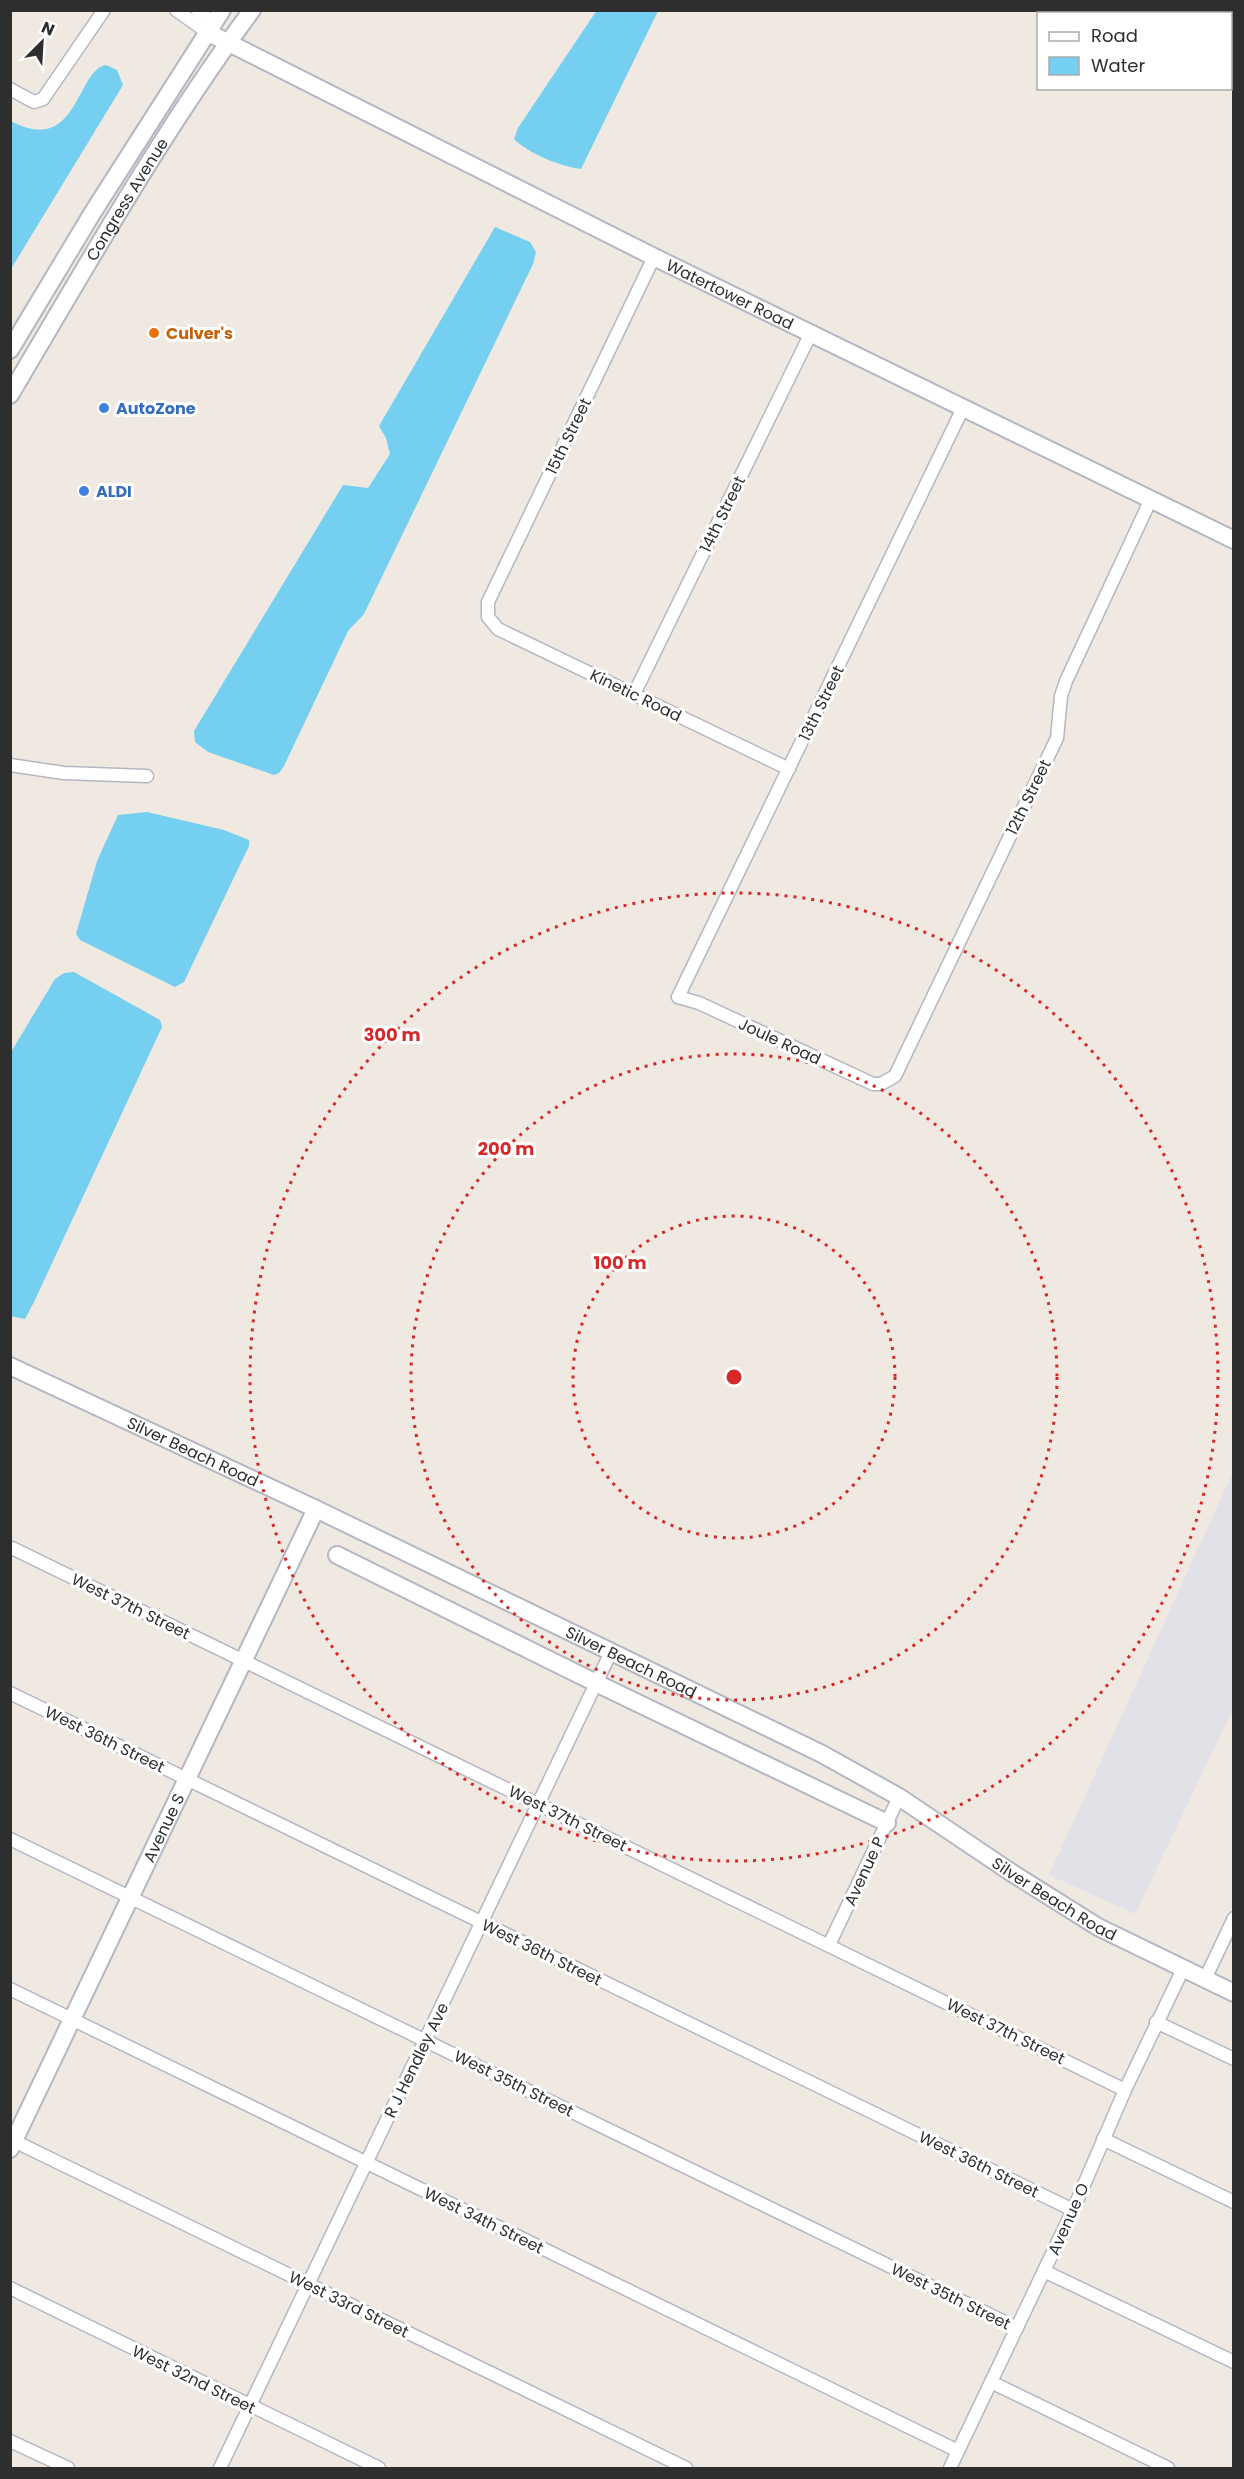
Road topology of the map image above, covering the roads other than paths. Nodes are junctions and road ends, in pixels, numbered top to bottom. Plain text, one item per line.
1 (104, 10) edge
2 (176, 10) edge
3 (197, 10) edge
4 (252, 10) edge
5 (214, 22) edge
6 (228, 42) junction
7 (10, 89) edge
8 (654, 257) junction
9 (811, 333) junction
10 (10, 350) edge
11 (10, 394) edge
12 (963, 408) junction
13 (1151, 499) junction
14 (1233, 540) edge
15 (488, 617) joint
16 (634, 694) junction
17 (10, 765) edge
18 (789, 770) junction
19 (147, 776) dead end
20 (678, 997) joint
21 (881, 1084) joint
22 (10, 1366) edge
23 (316, 1509) junction
24 (11, 1549) edge
25 (337, 1555) dead end
26 (611, 1652) junction
27 (244, 1661) junction
28 (596, 1683) junction
29 (10, 1693) edge
30 (188, 1779) junction
31 (899, 1797) junction
32 (539, 1804) junction
33 (886, 1823) junction
34 (10, 1839) edge
35 (131, 1897) junction
36 (1233, 1918) edge
37 (482, 1922) junction
38 (829, 1945) junction
39 (1183, 1969) junction
40 (1205, 1979) junction
41 (10, 1989) edge
42 (1233, 1993) edge
43 (72, 2019) junction
44 (1156, 2022) junction
45 (426, 2040) junction
46 (1233, 2059) edge
47 (1125, 2090) junction
48 (1103, 2139) junction
49 (12, 2143) edge
50 (367, 2163) junction
51 (1233, 2202) edge
52 (1073, 2210) junction
53 (1044, 2271) junction
54 (309, 2284) junction
55 (10, 2288) edge
56 (1017, 2328) junction
57 (1233, 2362) edge
58 (991, 2382) junction
59 (249, 2407) junction
60 (10, 2440) edge
61 (958, 2451) junction
62 (68, 2469) edge
63 (220, 2469) edge
64 (380, 2469) edge
65 (686, 2469) edge
66 (950, 2469) edge
67 (1168, 2469) edge

1 - 7 street
2 - 5 street
3 - 5 street
4 - 6 street, Congress Avenue
5 - 6 street
5 - 10 street, Congress Avenue
6 - 8 street, Watertower Road
6 - 11 street, Congress Avenue
8 - 9 street, Watertower Road
8 - 15 street, 15th Street
9 - 12 street, Watertower Road
9 - 16 street, 14th Street
12 - 13 street, Watertower Road
12 - 18 street, 13th Street
13 - 14 street, Watertower Road
13 - 21 street, 12th Street
15 - 16 street, Kinetic Road
16 - 18 street, Kinetic Road
17 - 19 street
18 - 20 street, 13th Street
20 - 21 street, Joule Road
22 - 23 street, Silver Beach Road
23 - 26 street, Silver Beach Road
23 - 27 street, Avenue S
24 - 27 street, West 37th Street
25 - 28 street
26 - 28 street, R J Hendley Ave
26 - 31 street, Silver Beach Road
27 - 30 street, Avenue S
27 - 32 street, West 37th Street
28 - 32 street, R J Hendley Ave
28 - 33 street
29 - 30 street, West 36th Street
30 - 35 street, Avenue S
30 - 37 street, West 36th Street
31 - 33 street, Avenue P
31 - 39 street, Silver Beach Road
32 - 37 street, R J Hendley Ave
32 - 38 street, West 37th Street
33 - 38 street, Avenue P
34 - 35 street, West 35th Street
35 - 43 street, Avenue S
35 - 45 street, West 35th Street
36 - 40 street
37 - 45 street, R J Hendley Ave
37 - 52 street, West 36th Street
38 - 47 street, West 37th Street
39 - 40 street, Silver Beach Road
39 - 44 street, Avenue O
40 - 42 street, Silver Beach Road
41 - 43 street, West 34th Street
43 - 49 street, Avenue S
43 - 50 street, West 34th Street
44 - 46 street
44 - 47 street, Avenue O
45 - 50 street, R J Hendley Ave
45 - 56 street, West 35th Street
47 - 48 street, Avenue O
48 - 51 street
48 - 52 street, Avenue O
49 - 54 street, West 33rd Street
50 - 54 street, R J Hendley Ave
50 - 61 street, West 34th Street
52 - 53 street, Avenue O
53 - 56 street, Avenue O
53 - 57 street
54 - 59 street, R J Hendley Ave
54 - 65 street, West 33rd Street
55 - 59 street, West 32nd Street
56 - 58 street, Avenue O
58 - 61 street, Avenue O
58 - 67 street
59 - 63 street, R J Hendley Ave
59 - 64 street, West 32nd Street
60 - 62 street
61 - 66 street, Avenue O

